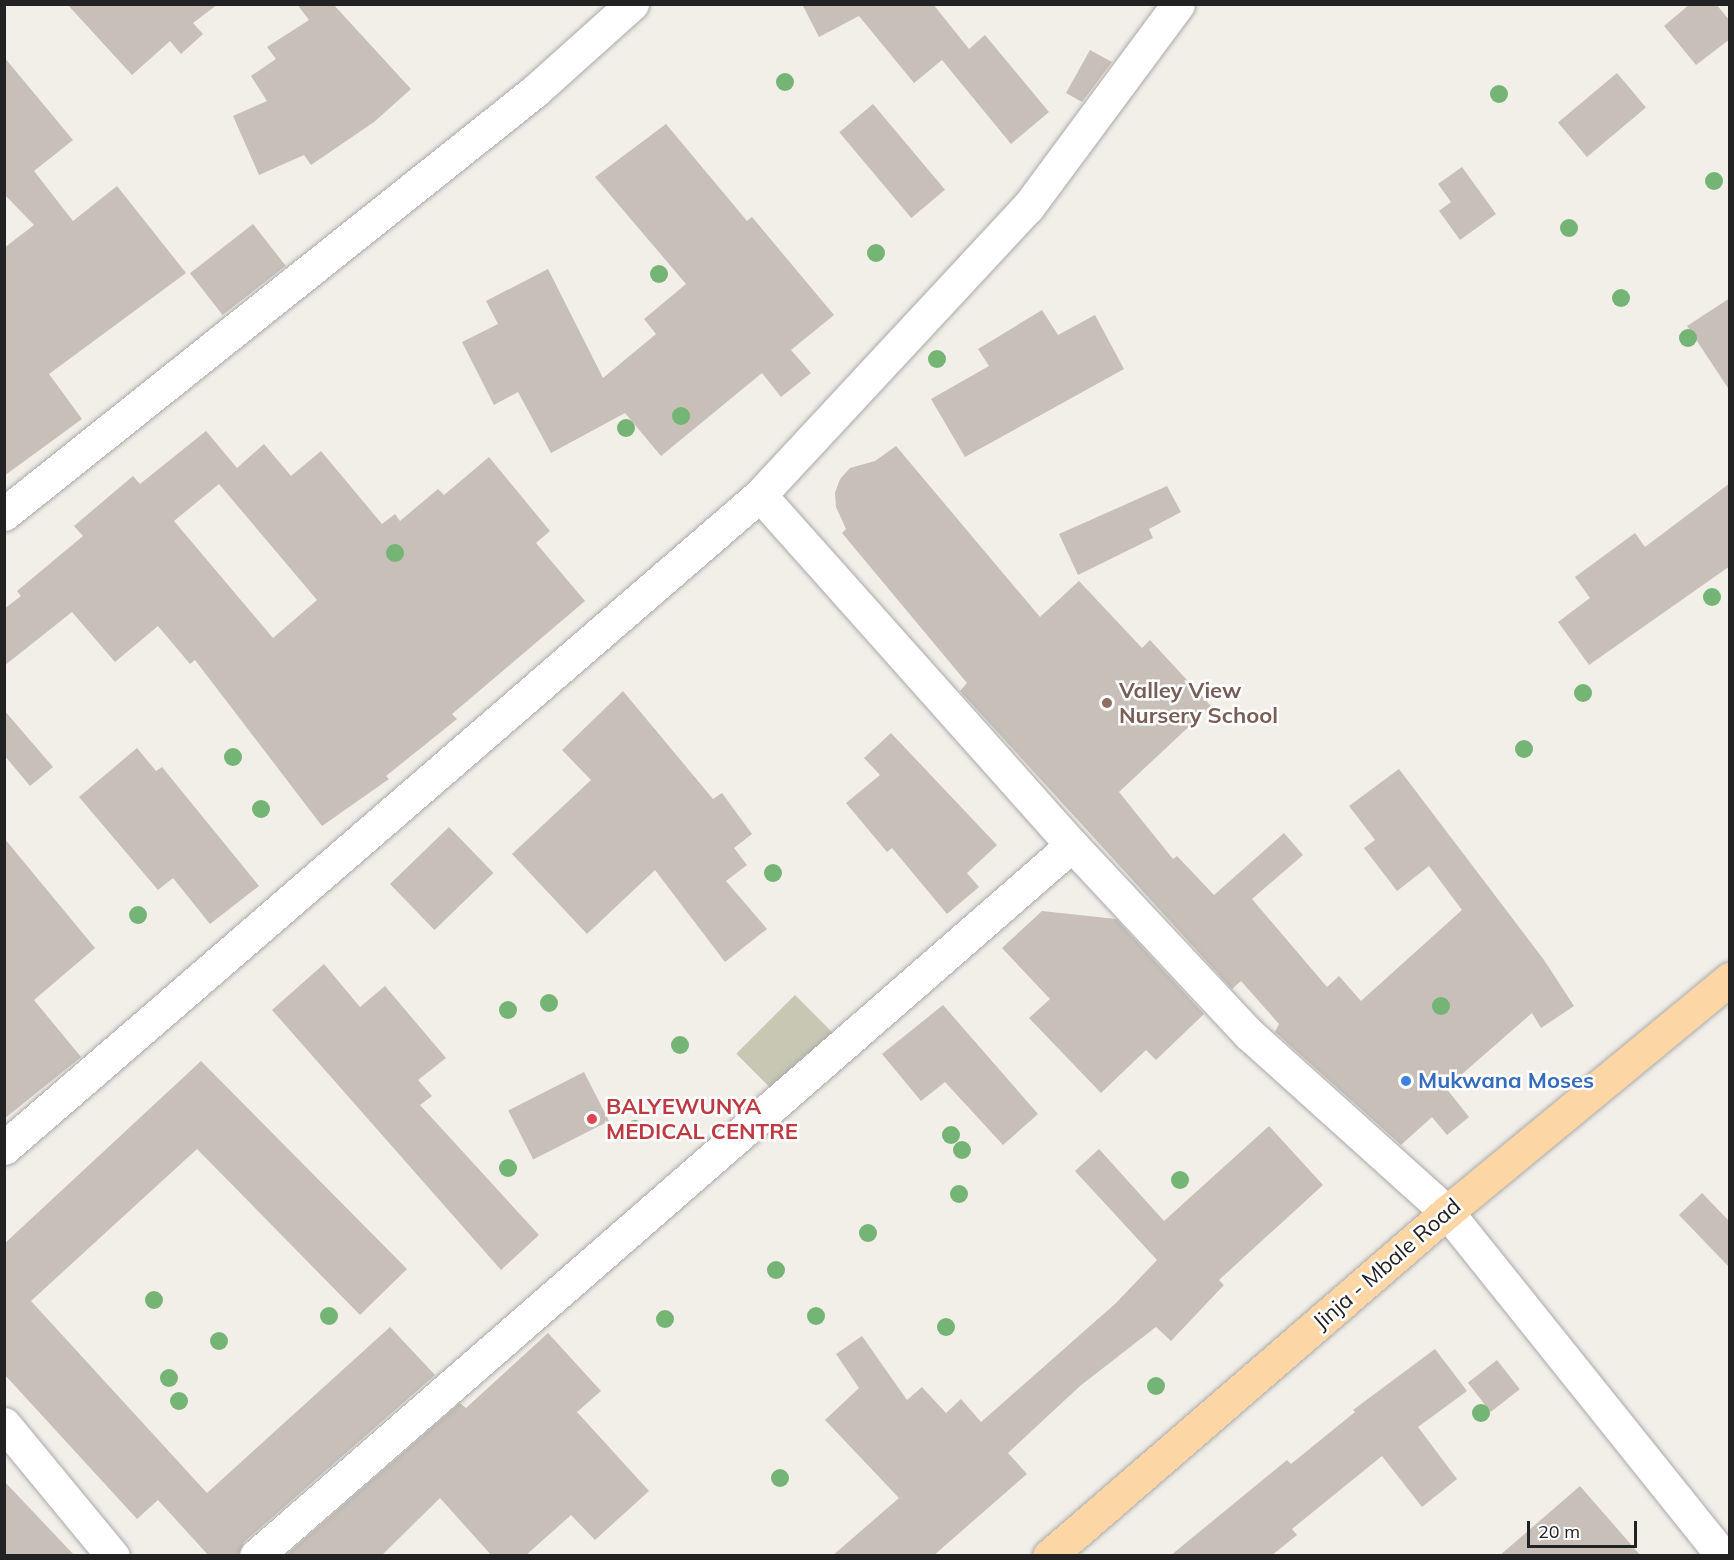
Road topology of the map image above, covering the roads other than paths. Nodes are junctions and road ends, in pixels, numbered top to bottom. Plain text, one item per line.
1 (632, 4) edge
2 (1178, 4) edge
3 (759, 495) junction
4 (4, 514) edge
5 (1072, 844) junction
6 (1730, 979) edge
7 (4, 1148) edge
8 (1447, 1212) junction
9 (4, 1424) edge
10 (113, 1556) edge
11 (256, 1556) edge
12 (1049, 1556) edge
13 (1723, 1556) edge

1 - 4 street
2 - 3 street
3 - 5 street
3 - 7 street
5 - 8 street
5 - 11 street
6 - 8 main road, Jinja - Mbale Road
8 - 12 main road, Jinja - Mbale Road
8 - 13 street
9 - 10 street

